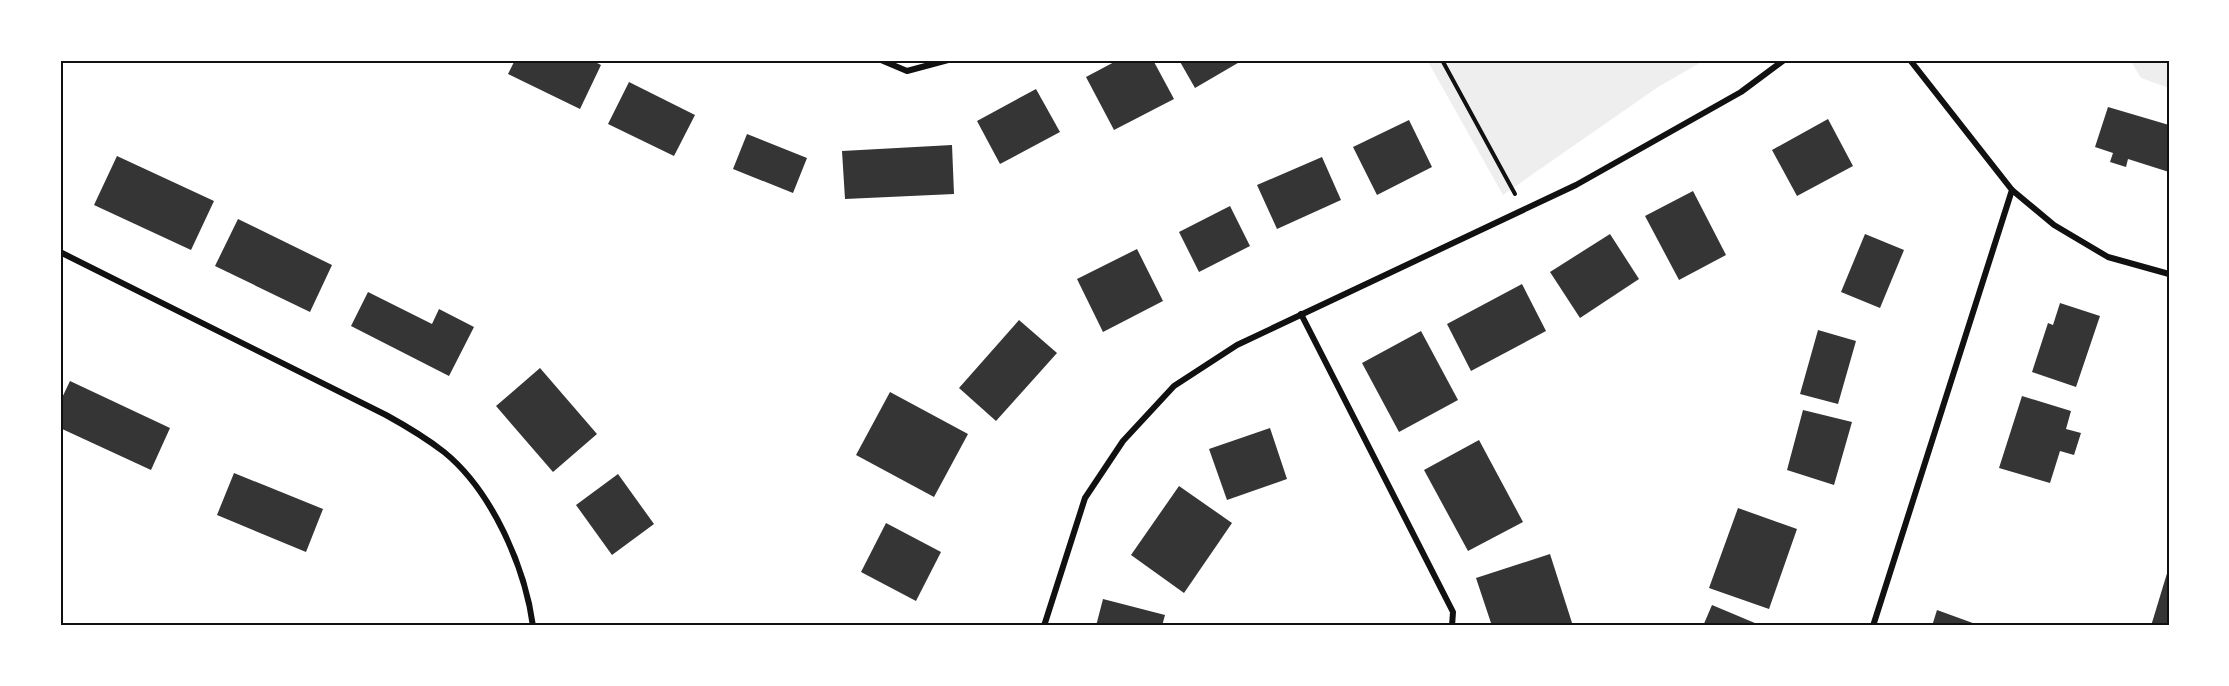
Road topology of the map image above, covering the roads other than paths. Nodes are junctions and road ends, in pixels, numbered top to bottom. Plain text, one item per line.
1 (881, 60) edge
2 (948, 60) edge
3 (1784, 60) edge
4 (1910, 60) edge
5 (2012, 190) junction
6 (60, 252) edge
7 (2169, 274) edge
8 (1301, 314) junction
9 (533, 626) edge
10 (1044, 626) edge
11 (1452, 626) edge
12 (1873, 626) edge

1 - 2 street
3 - 8 street
4 - 5 street
5 - 7 street
5 - 12 street
6 - 9 street
8 - 10 street
8 - 11 street

